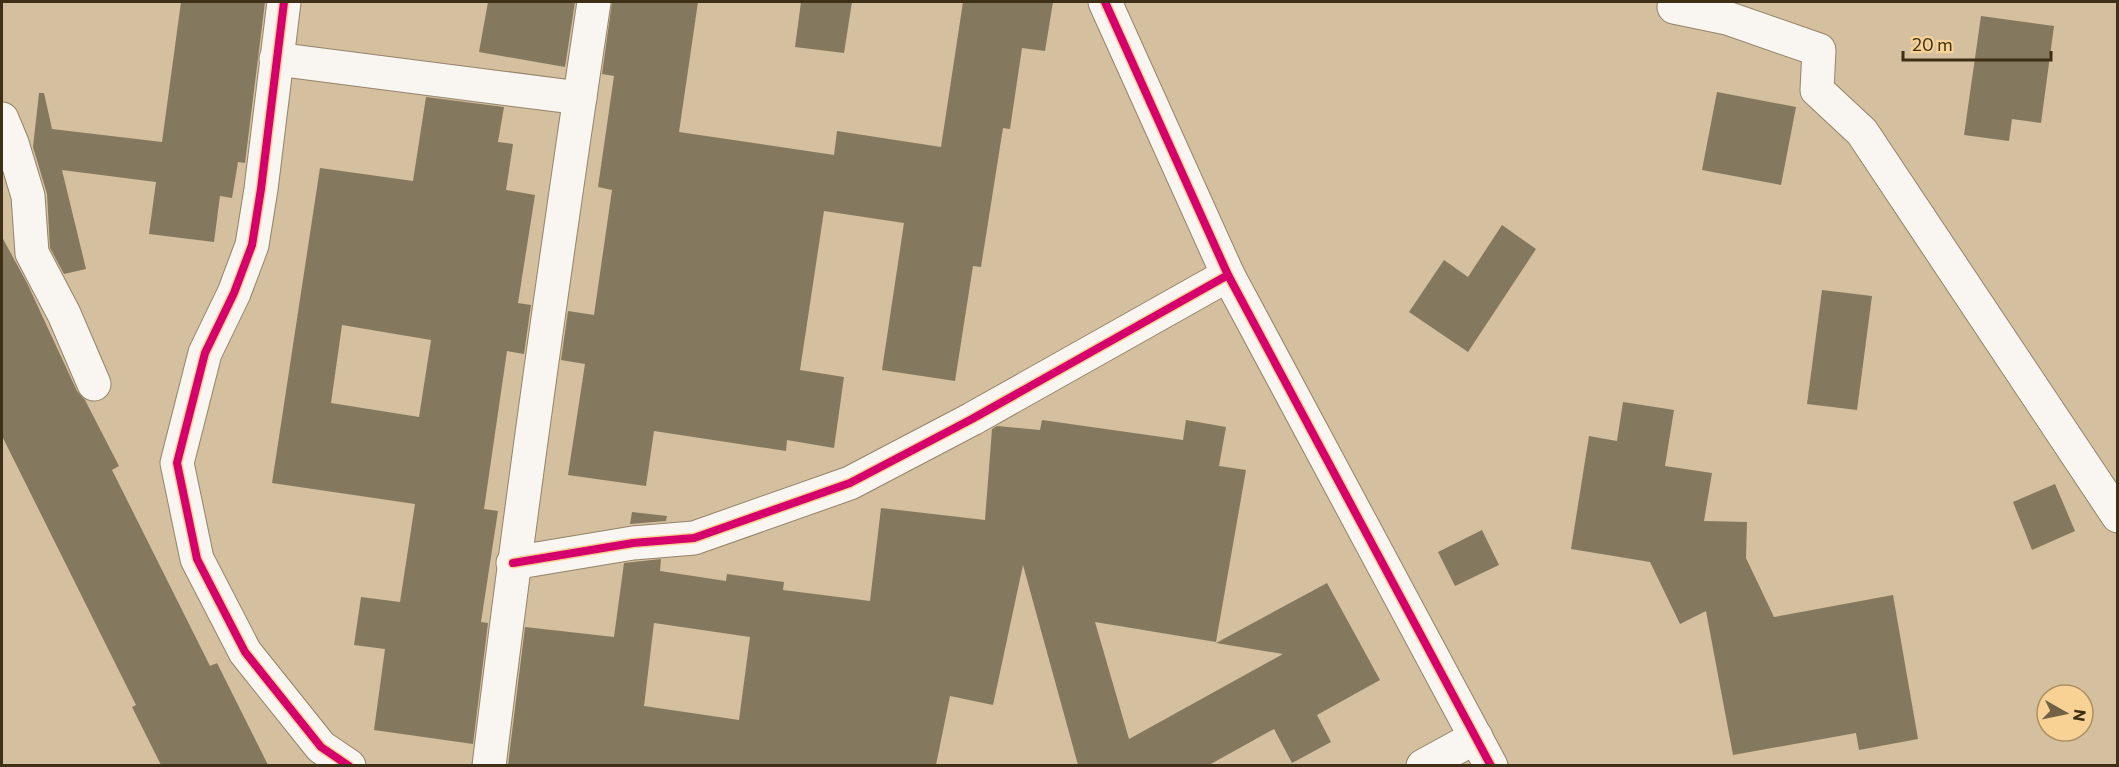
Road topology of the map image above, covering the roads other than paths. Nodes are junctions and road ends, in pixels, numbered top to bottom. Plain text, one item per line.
1 (284, 2) edge
2 (594, 2) edge
3 (1105, 2) edge
4 (1674, 7) dead end
5 (276, 59) junction
6 (579, 98) junction
7 (2, 119) edge
8 (1228, 276) junction
9 (94, 384) dead end
10 (2118, 516) edge
11 (513, 563) junction
12 (1476, 737) junction
13 (349, 765) edge
14 (489, 765) edge
15 (1423, 765) edge
16 (1491, 765) edge

1 - 5 street
2 - 6 street
3 - 8 street
4 - 10 street
5 - 6 street
5 - 13 street
6 - 11 street
7 - 9 street
8 - 11 street
8 - 12 street
11 - 14 street
12 - 15 street
12 - 16 street

